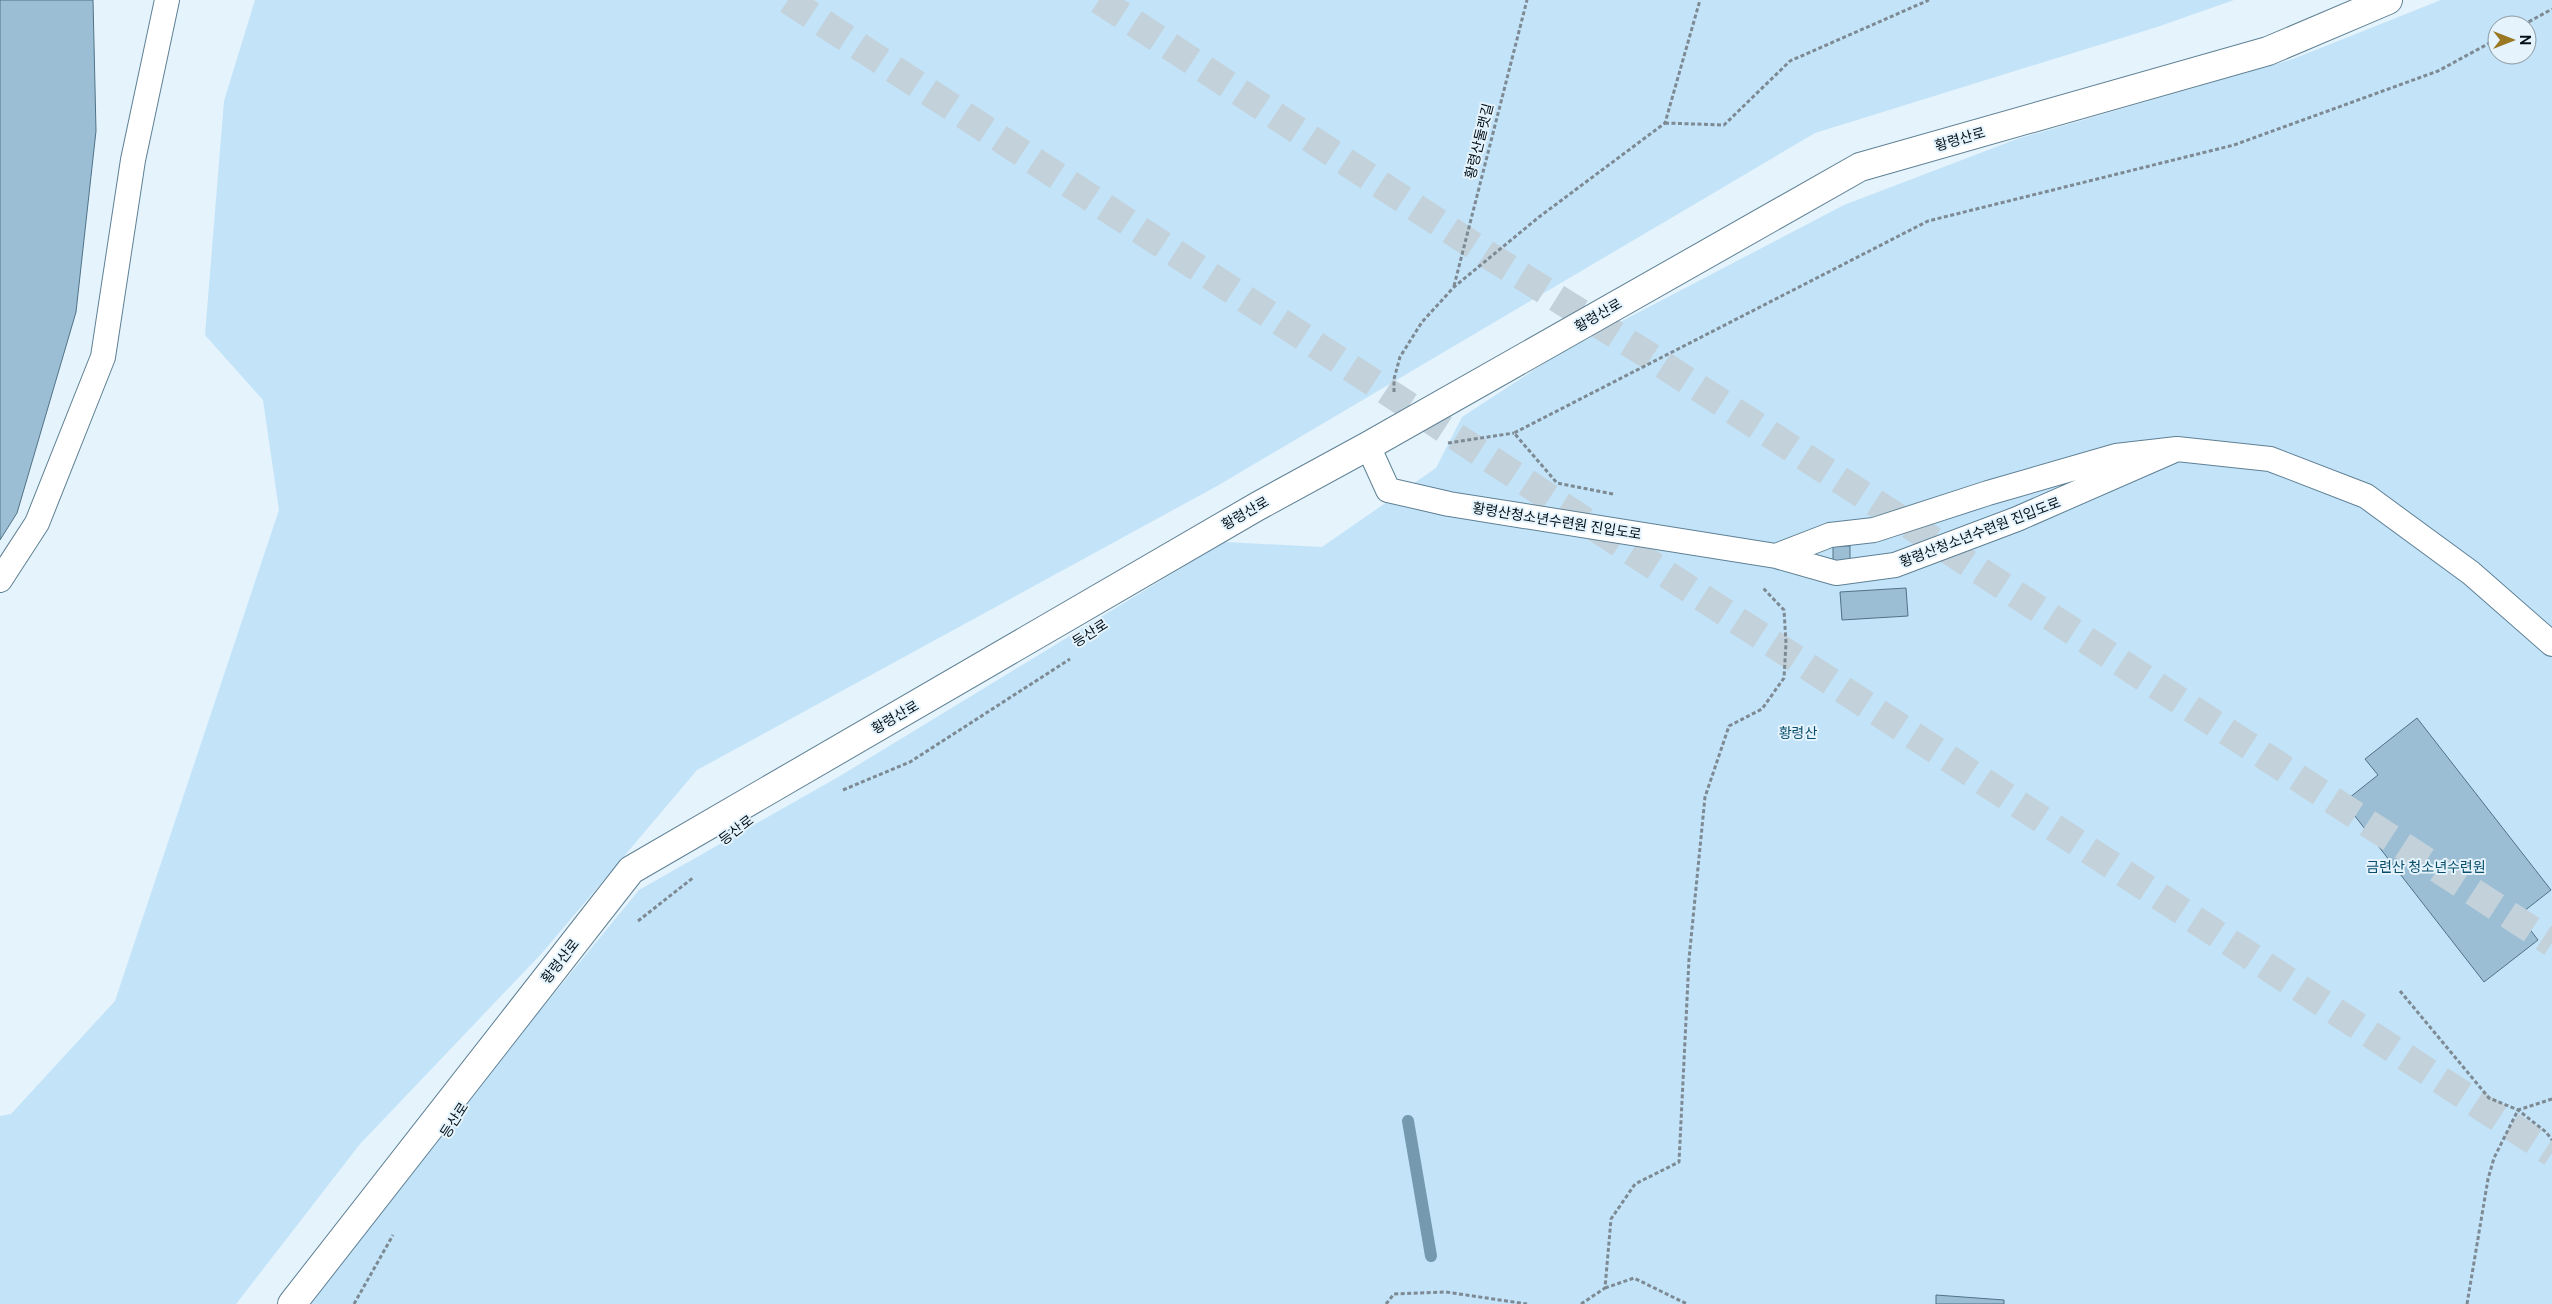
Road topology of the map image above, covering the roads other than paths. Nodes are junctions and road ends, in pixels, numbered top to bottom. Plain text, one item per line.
1 (167, 0) edge
2 (2388, 0) edge
3 (1368, 446) junction
4 (2177, 449) junction
5 (1769, 554) junction
6 (0, 580) edge
7 (2552, 644) edge
8 (292, 1304) edge

1 - 6 lane
2 - 3 street, 황령산로
3 - 5 lane, 황령산청소년수련원 진입도로
3 - 8 street, 황령산로
4 - 5 lane, 황령산청소년수련원 진입도로
4 - 5 lane, 황령산청소년수련원 진입도로
4 - 7 lane, 황령산청소년수련원 진입도로

